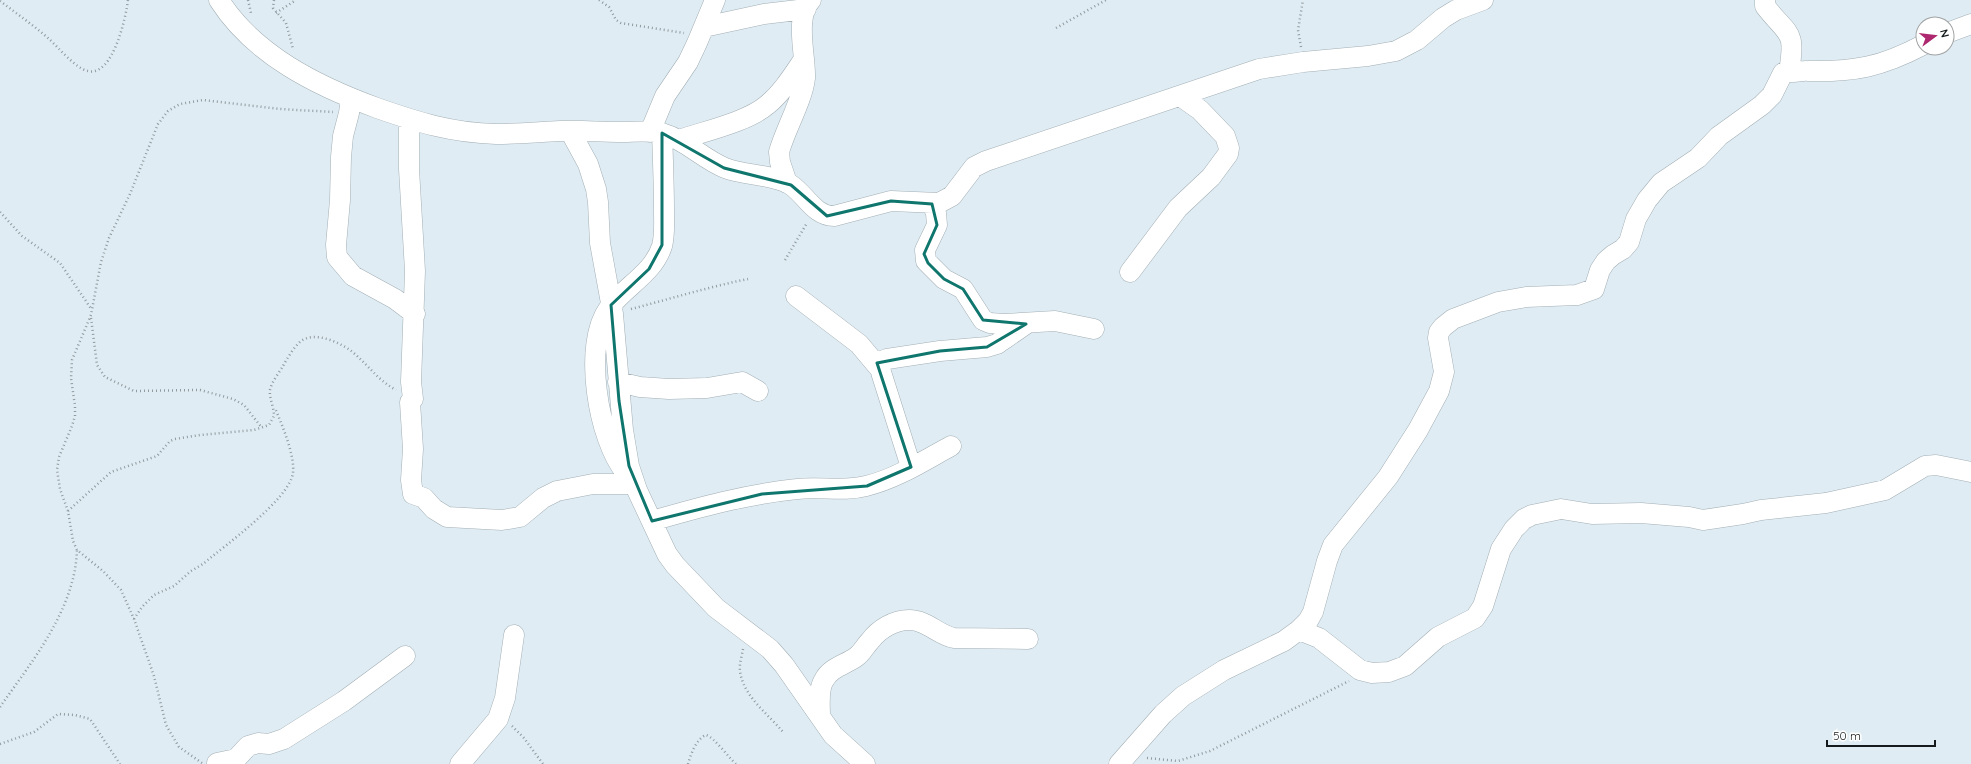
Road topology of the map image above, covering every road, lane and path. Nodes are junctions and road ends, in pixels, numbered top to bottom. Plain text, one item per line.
1 (128, 0) edge
2 (219, 0) edge
3 (274, 0) edge
4 (296, 0) edge
5 (599, 0) edge
6 (715, 0) edge
7 (1106, 0) edge
8 (1303, 0) edge
9 (1483, 0) edge
10 (1765, 0) edge
11 (0, 1) edge
12 (808, 4) edge
13 (276, 13) junction
14 (1971, 24) edge
15 (704, 27) junction
16 (1056, 28) dead end
17 (1955, 30) edge
18 (1915, 49) edge
19 (804, 59) junction
20 (1302, 62) junction
21 (1789, 72) junction
22 (299, 73) junction
23 (1180, 96) junction
24 (350, 106) junction
25 (409, 120) junction
26 (570, 131) junction
27 (664, 135) junction
28 (787, 183) junction
29 (932, 204) junction
30 (815, 209) junction
31 (0, 212) edge
32 (785, 260) dead end
33 (1130, 272) dead end
34 (748, 279) dead end
35 (796, 296) dead end
36 (612, 309) junction
37 (92, 310) junction
38 (415, 314) junction
39 (91, 315) junction
40 (1026, 324) junction
41 (1094, 329) dead end
42 (876, 363) junction
43 (618, 382) junction
44 (758, 391) dead end
45 (413, 399) junction
46 (273, 403) junction
47 (262, 428) junction
48 (951, 446) dead end
49 (911, 467) junction
50 (1971, 472) edge
51 (635, 484) junction
52 (68, 511) junction
53 (652, 522) junction
54 (77, 550) junction
55 (134, 619) junction
56 (740, 626) junction
57 (1299, 630) junction
58 (514, 635) dead end
59 (1028, 639) dead end
60 (405, 656) dead end
61 (784, 665) junction
62 (1365, 672) junction
63 (823, 681) junction
64 (0, 707) edge
65 (820, 716) junction
66 (498, 719) junction
67 (783, 732) dead end
68 (0, 744) edge
69 (1121, 762) edge
70 (120, 764) edge
71 (210, 764) edge
72 (460, 764) edge
73 (543, 764) edge
74 (688, 764) edge
75 (736, 764) edge
76 (864, 764) edge

1 - 11 path
2 - 22 street
3 - 13 path
4 - 13 path
5 - 15 path
6 - 15 street
7 - 16 path
8 - 20 path
9 - 20 street
10 - 21 street
12 - 15 street
12 - 19 street
13 - 22 path
14 - 17 street
15 - 27 street
18 - 21 street
19 - 27 street
19 - 28 street
20 - 23 street
21 - 57 street
22 - 24 street
23 - 29 street
23 - 33 street
24 - 25 street
24 - 37 path
24 - 38 street
25 - 26 street
25 - 38 street
26 - 27 street
26 - 36 street
27 - 28 street
27 - 36 street
28 - 30 street
29 - 30 street
29 - 40 street
30 - 32 path
31 - 37 path
34 - 36 path
35 - 42 street
36 - 43 street
36 - 51 street
37 - 39 path
38 - 45 street
39 - 47 path
39 - 52 path
40 - 41 street
40 - 42 street
42 - 49 street
43 - 44 street
43 - 51 street
45 - 46 path
45 - 51 street
46 - 47 path
46 - 55 path
47 - 52 path
48 - 49 street
49 - 53 street
50 - 62 street
51 - 53 street
52 - 54 path
53 - 56 street
54 - 55 path
54 - 64 path
55 - 71 path
56 - 61 street
56 - 67 path
57 - 62 street
57 - 69 street
58 - 66 street
59 - 63 street
60 - 71 street
61 - 63 street
61 - 65 street
62 - 69 path
63 - 65 street
65 - 76 street
66 - 72 street
66 - 73 path
68 - 70 path
74 - 75 path

